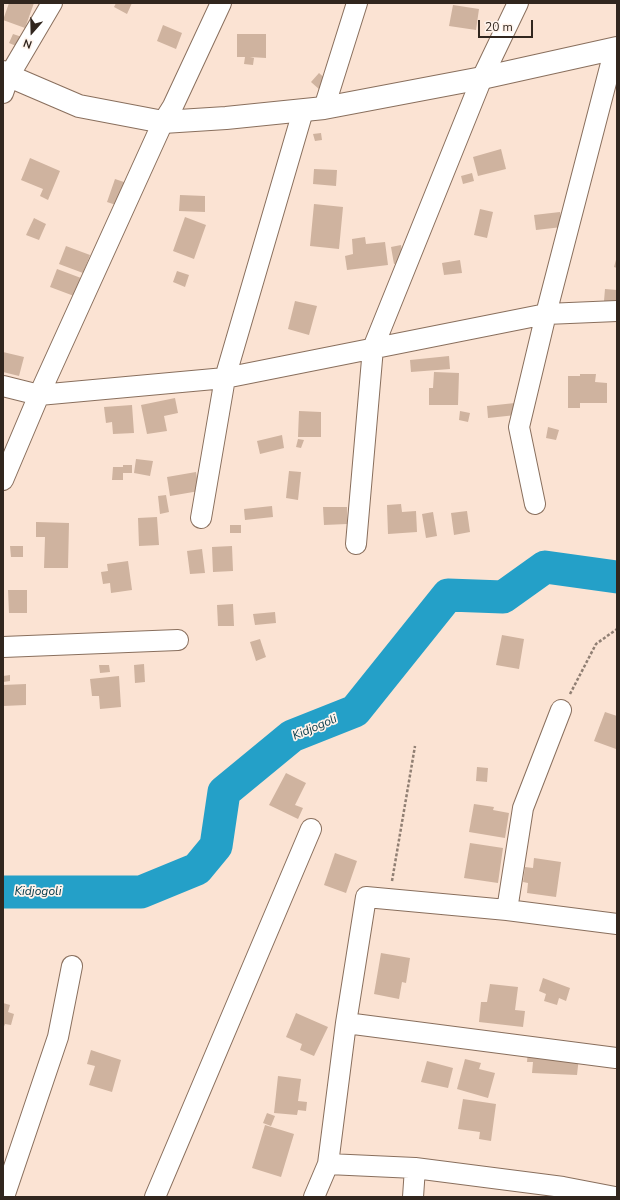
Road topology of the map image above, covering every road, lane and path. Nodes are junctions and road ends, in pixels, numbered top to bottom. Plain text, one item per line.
1 (52, 3) edge
2 (221, 3) edge
3 (357, 3) edge
4 (518, 3) edge
5 (616, 48) edge
6 (482, 78) junction
7 (5, 80) edge
8 (314, 109) junction
9 (163, 122) junction
10 (617, 311) edge
11 (546, 314) junction
12 (372, 348) junction
13 (225, 378) junction
14 (3, 386) edge
15 (39, 395) junction
16 (3, 480) edge
17 (535, 504) dead end
18 (201, 518) dead end
19 (356, 544) dead end
20 (617, 629) edge
21 (178, 640) dead end
22 (3, 647) edge
23 (561, 710) joint
24 (415, 746) dead end
25 (311, 828) dead end
26 (389, 899) junction
27 (507, 910) junction
28 (617, 924) edge
29 (72, 966) dead end
30 (346, 1023) junction
31 (616, 1058) edge
32 (328, 1164) junction
33 (415, 1168) junction
34 (563, 1192) edge
35 (4, 1197) edge
36 (155, 1197) edge
37 (314, 1197) edge
38 (413, 1197) edge
39 (615, 1197) edge

1 - 7 street
2 - 9 street
3 - 8 street
4 - 6 street
5 - 6 street
5 - 11 street
6 - 8 street
6 - 12 street
7 - 9 street
8 - 9 street
8 - 13 street
9 - 15 street
10 - 11 street
11 - 12 street
11 - 17 street
12 - 13 street
12 - 19 street
13 - 15 street
13 - 18 street
14 - 15 street
15 - 16 street
20 - 23 path
21 - 22 street
23 - 27 street
24 - 26 path
25 - 36 street
26 - 27 street
26 - 30 street
27 - 28 street
29 - 35 street
30 - 31 street
30 - 32 street
32 - 33 street
32 - 37 street
33 - 34 street
33 - 38 street
34 - 39 street

